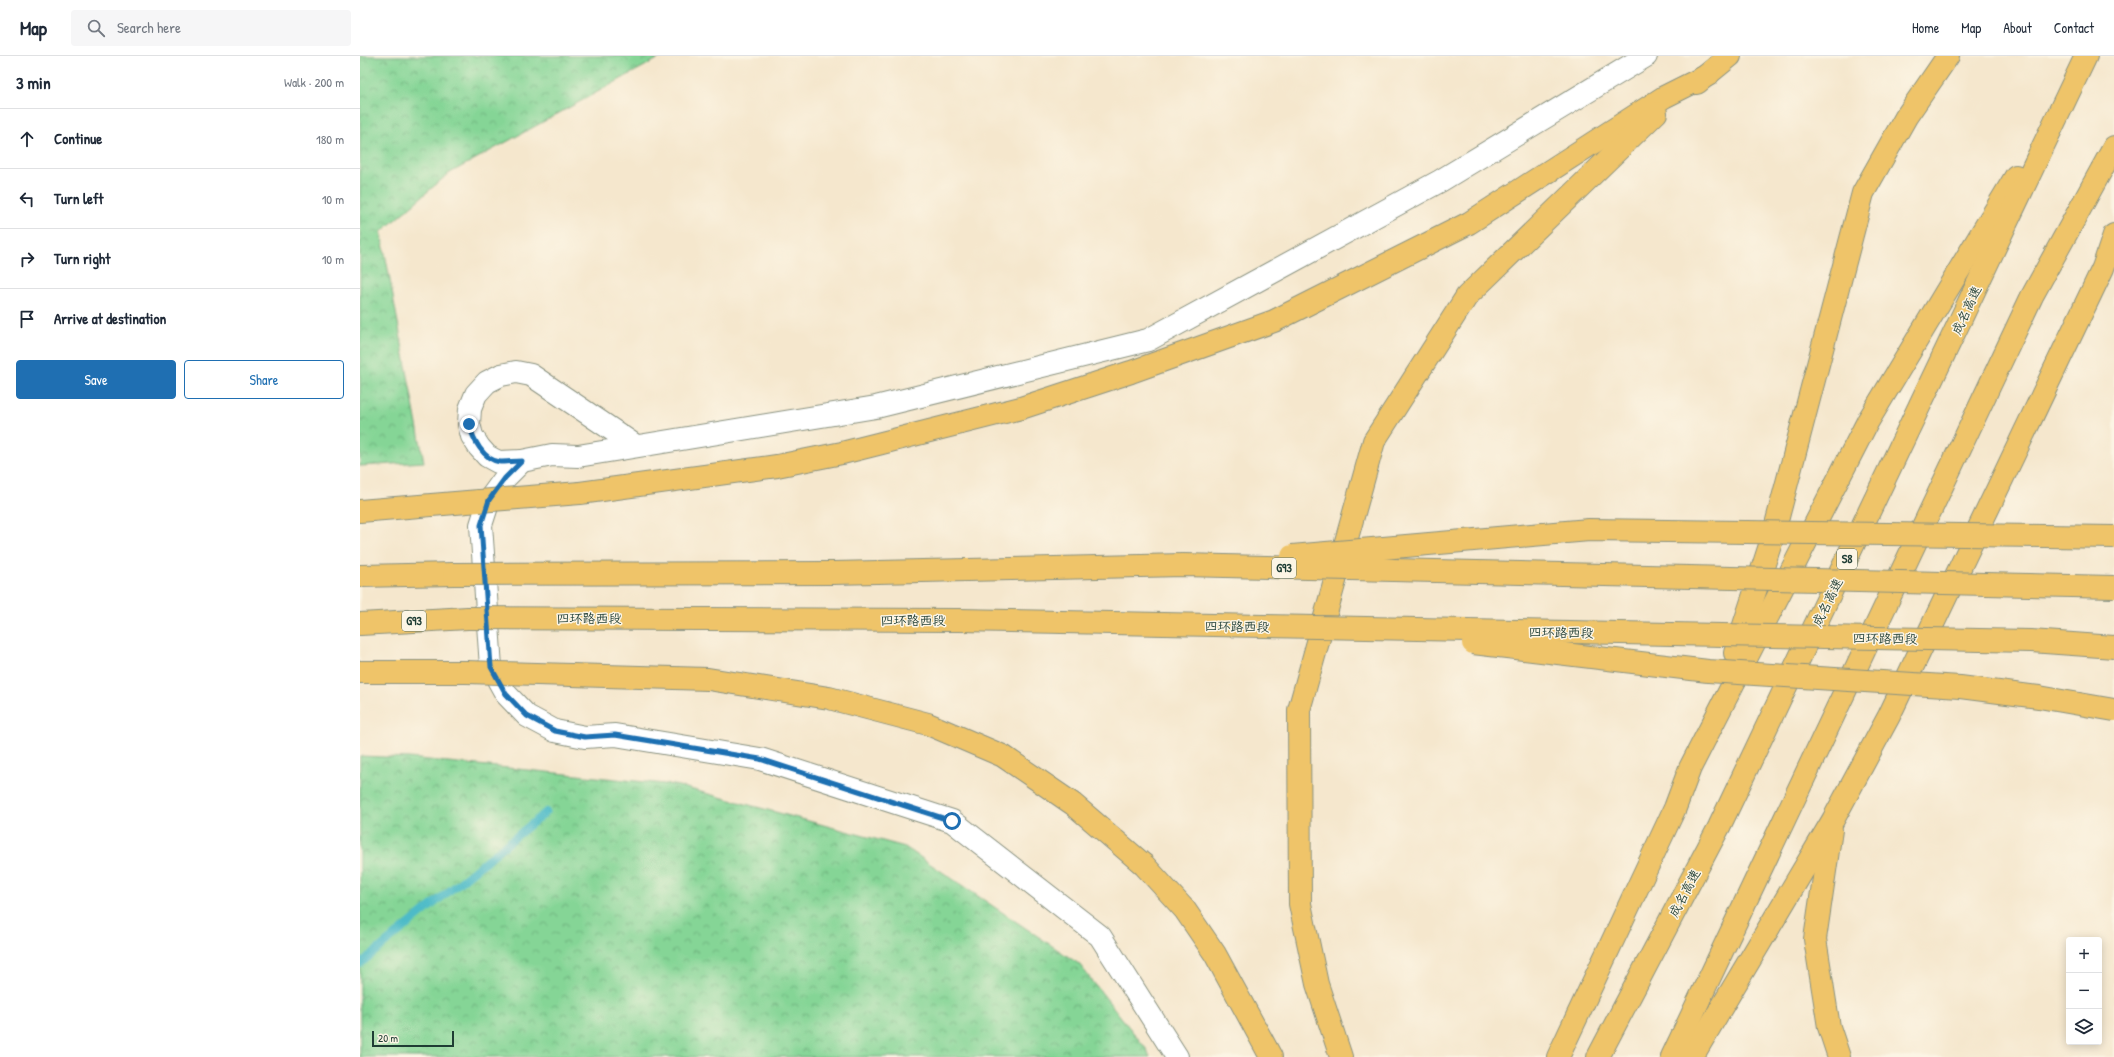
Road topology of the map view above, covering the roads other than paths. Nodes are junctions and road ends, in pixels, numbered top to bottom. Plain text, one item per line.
1 (1646, 56) edge
2 (1730, 56) edge
3 (1948, 56) edge
4 (2081, 65) edge
5 (1708, 74) junction
6 (2114, 146) edge
7 (2114, 236) edge
8 (2108, 260) edge
9 (636, 446) junction
10 (522, 461) junction
11 (360, 511) edge
12 (2114, 537) edge
13 (1183, 566) junction
14 (360, 576) edge
15 (2114, 587) edge
16 (360, 624) edge
17 (1347, 628) junction
18 (2114, 647) edge
19 (360, 672) edge
20 (2114, 710) edge
21 (1690, 768) junction
22 (1833, 820) junction
23 (1177, 1057) edge
24 (1271, 1057) edge
25 (1342, 1057) edge
26 (1558, 1057) edge
27 (1598, 1057) edge
28 (1672, 1057) edge
29 (1692, 1057) edge
30 (1839, 1057) edge

1 - 9 street
2 - 5 highway
3 - 21 highway
4 - 21 highway
4 - 27 highway, 成名高速 / S8
5 - 11 highway, bridge
5 - 25 highway
6 - 28 highway
7 - 8 highway
8 - 22 highway
9 - 10 street
9 - 10 street
10 - 23 street
12 - 13 highway, bridge
13 - 14 highway, G93, bridge
13 - 15 highway, G93, bridge
16 - 17 highway, 四环路西段 / G93, bridge
17 - 18 highway, 四环路西段 / G93, bridge
17 - 20 highway, bridge
19 - 24 highway, bridge
21 - 26 highway
22 - 29 highway
22 - 30 highway

